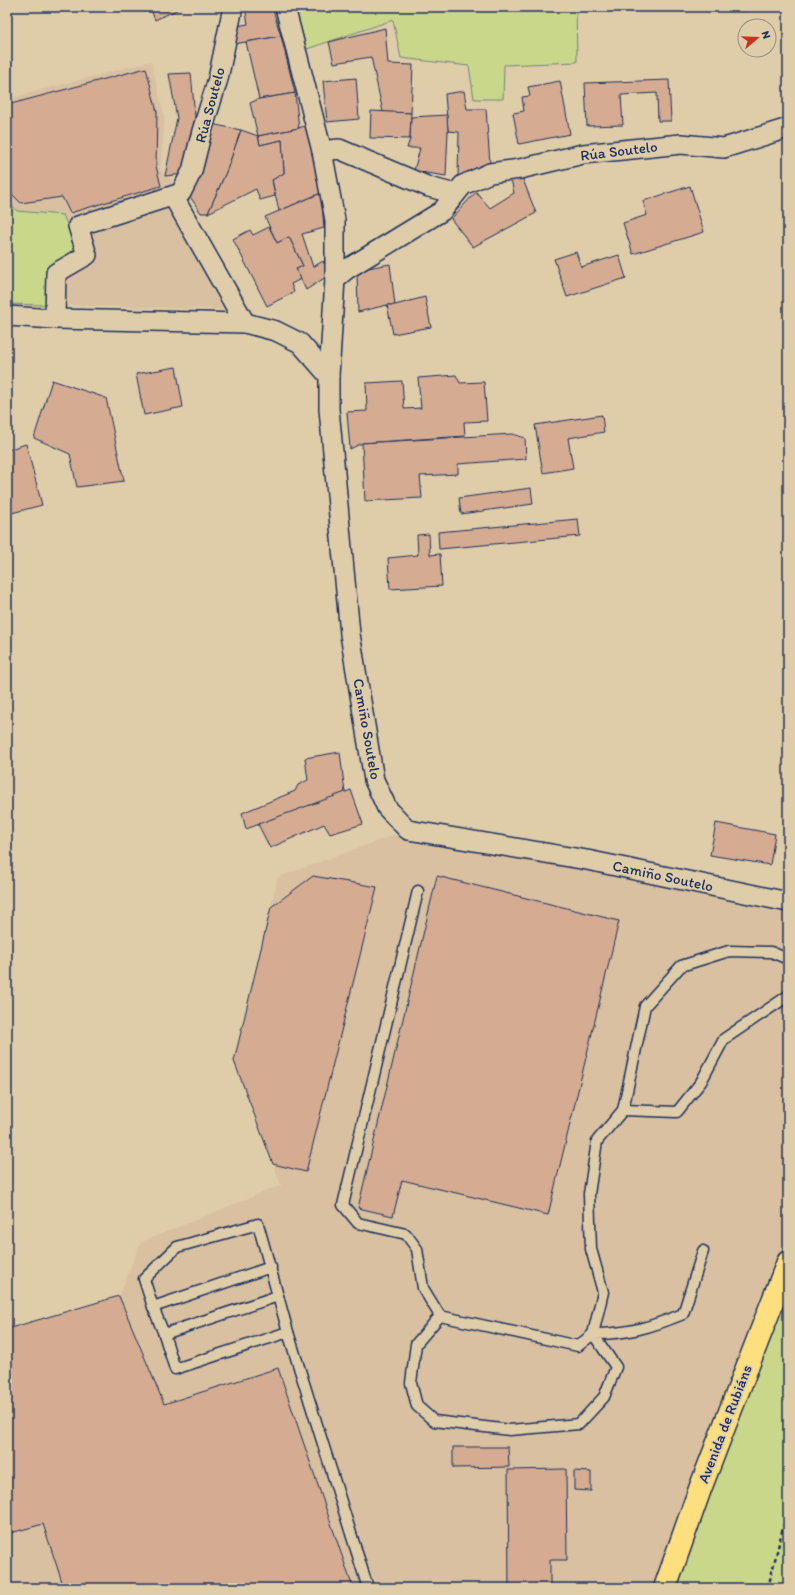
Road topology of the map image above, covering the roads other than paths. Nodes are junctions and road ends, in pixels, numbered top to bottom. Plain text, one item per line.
1 (233, 7) edge
2 (286, 7) edge
3 (788, 128) edge
4 (322, 151) junction
5 (455, 194) junction
6 (173, 196) junction
7 (335, 278) junction
8 (7, 316) edge
9 (55, 319) junction
10 (245, 323) junction
11 (328, 376) junction
12 (418, 890) dead end
13 (788, 902) edge
14 (788, 959) edge
15 (788, 996) edge
16 (623, 1110) junction
17 (703, 1251) dead end
18 (788, 1262) edge
19 (271, 1267) junction
20 (278, 1296) junction
21 (154, 1307) junction
22 (440, 1316) junction
23 (288, 1332) junction
24 (164, 1334) junction
25 (593, 1334) junction
26 (368, 1588) edge
27 (665, 1588) edge

1 - 6 street, Rúa Soutelo
2 - 4 street
3 - 5 street, Rúa Soutelo
4 - 5 street
4 - 7 street
5 - 7 street, Rúa Soutelo
6 - 9 street, Rúa Soutelo
6 - 10 street
7 - 11 street
8 - 9 street
9 - 10 street
10 - 11 street
11 - 13 street, Camiño Soutelo
12 - 22 lane
14 - 16 lane
15 - 16 lane
16 - 25 lane
17 - 25 lane
18 - 27 main road, Avenida de Rubiáns
19 - 20 lane
19 - 21 lane
19 - 21 lane
20 - 23 lane
20 - 24 lane
21 - 24 lane
22 - 25 lane
22 - 25 lane
23 - 24 lane
23 - 26 lane

